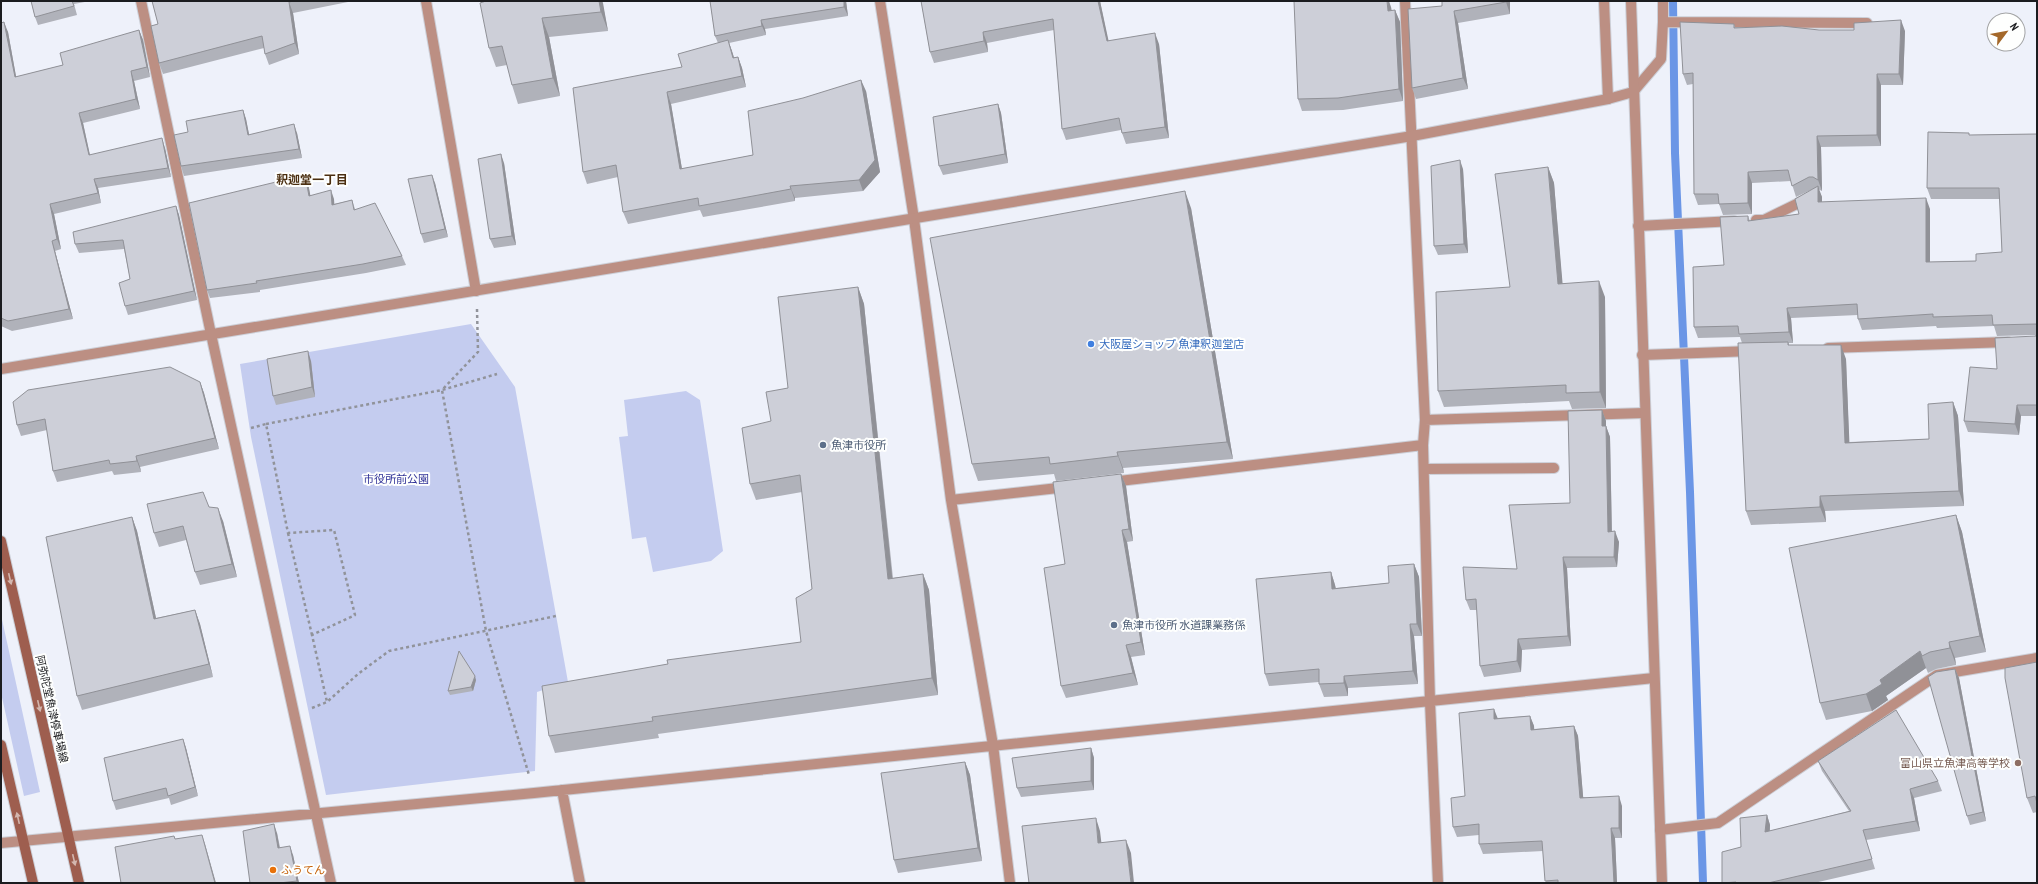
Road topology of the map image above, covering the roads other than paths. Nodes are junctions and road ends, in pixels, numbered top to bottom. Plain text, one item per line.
1 (141, 1) edge
2 (426, 1) edge
3 (880, 1) edge
4 (1405, 1) edge
5 (1604, 1) edge
6 (1631, 1) edge
7 (1663, 1) edge
8 (1664, 22) junction
9 (1875, 23) edge
10 (1633, 92) junction
11 (1608, 99) junction
12 (1412, 136) junction
13 (1816, 194) edge
14 (914, 219) junction
15 (1638, 226) junction
16 (476, 291) junction
17 (211, 334) junction
18 (2021, 342) edge
19 (1816, 349) edge
20 (1761, 351) edge
21 (1642, 355) junction
22 (1, 369) edge
23 (1644, 412) junction
24 (1425, 420) junction
25 (1423, 445) junction
26 (1554, 468) dead end
27 (1424, 469) junction
28 (1100, 483) edge
29 (1077, 486) edge
30 (951, 500) junction
31 (1, 541) edge
32 (2037, 658) edge
33 (1654, 678) junction
34 (1430, 702) junction
35 (1, 745) edge
36 (993, 745) junction
37 (562, 790) junction
38 (315, 813) junction
39 (1660, 830) junction
40 (69, 838) junction
41 (23, 842) junction
42 (1, 843) edge
43 (33, 883) edge
44 (79, 883) edge
45 (331, 883) edge
46 (580, 883) edge
47 (1010, 883) edge
48 (1438, 883) edge
49 (1662, 883) edge

1 - 17 street
2 - 16 street
3 - 14 street
4 - 12 street
5 - 11 street
6 - 10 street
7 - 8 street
8 - 9 street
8 - 10 street
10 - 11 street
10 - 15 street
11 - 12 street
12 - 14 street
12 - 24 street
13 - 15 street
14 - 16 street
14 - 30 street
15 - 21 street
16 - 17 street
17 - 22 street
17 - 38 street
18 - 19 street
20 - 21 street
21 - 23 street
23 - 24 street
23 - 33 street
24 - 25 street
25 - 27 street
25 - 28 street
26 - 27 street
27 - 34 street
29 - 30 street
30 - 36 street
31 -> 40 main road, 阿弥陀堂魚津停車場線
32 - 39 street
33 - 34 street
33 - 39 street
34 - 36 street
34 - 48 street
41 -> 35 main road
36 - 37 street
36 - 47 street
37 - 38 street
37 - 46 street
38 - 40 street
38 - 45 street
39 - 49 street
40 - 41 street
40 -> 44 main road, 阿弥陀堂魚津停車場線
41 - 42 street
41 - 43 main road

